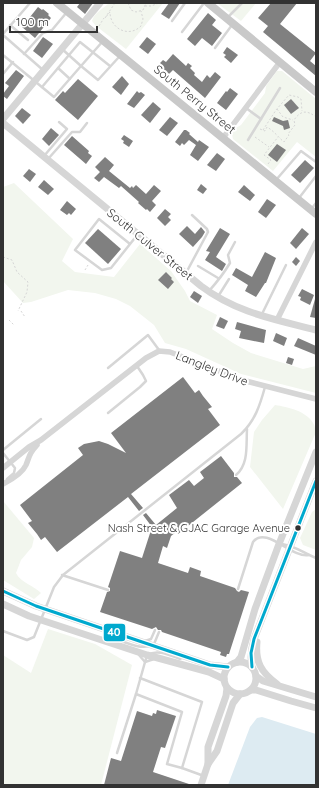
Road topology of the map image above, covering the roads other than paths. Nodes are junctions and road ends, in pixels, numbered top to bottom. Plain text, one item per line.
1 (30, 3) edge
2 (57, 3) edge
3 (100, 3) edge
4 (185, 3) edge
5 (204, 3) edge
6 (208, 3) edge
7 (242, 3) edge
8 (68, 12) junction
9 (172, 21) dead end
10 (230, 21) junction
11 (83, 24) junction
12 (10, 25) junction
13 (182, 32) dead end
14 (3, 34) edge
15 (28, 40) dead end
16 (103, 41) junction
17 (215, 48) dead end
18 (62, 49) junction
19 (93, 52) junction
20 (3, 54) edge
21 (24, 54) junction
22 (69, 55) junction
23 (121, 55) junction
24 (13, 62) junction
25 (280, 62) junction
26 (81, 66) junction
27 (110, 66) junction
28 (58, 68) junction
29 (44, 70) junction
30 (3, 74) edge
31 (70, 79) junction
32 (34, 81) junction
33 (42, 87) junction
34 (280, 88) dead end
35 (316, 92) edge
36 (245, 107) junction
37 (3, 119) edge
38 (261, 119) junction
39 (59, 122) dead end
40 (3, 123) edge
41 (88, 123) dead end
42 (223, 138) junction
43 (248, 140) dead end
44 (46, 158) junction
45 (316, 162) edge
46 (316, 176) edge
47 (275, 180) junction
48 (298, 199) junction
49 (316, 203) edge
50 (313, 212) edge
51 (192, 215) dead end
52 (138, 234) junction
53 (235, 242) dead end
54 (316, 242) edge
55 (130, 244) junction
56 (286, 265) dead end
57 (198, 266) dead end
58 (185, 273) junction
59 (218, 278) junction
60 (229, 279) dead end
61 (208, 291) junction
62 (218, 298) junction
63 (261, 316) junction
64 (277, 320) junction
65 (316, 330) edge
66 (159, 351) junction
67 (136, 366) junction
68 (108, 368) dead end
69 (265, 386) junction
70 (316, 399) edge
71 (108, 413) dead end
72 (41, 419) dead end
73 (247, 429) junction
74 (41, 440) junction
75 (3, 450) edge
76 (316, 452) edge
77 (3, 453) edge
78 (10, 462) junction
79 (3, 468) edge
80 (236, 475) dead end
81 (316, 481) edge
82 (3, 484) edge
83 (314, 490) edge
84 (279, 544) junction
85 (290, 547) junction
86 (316, 558) edge
87 (62, 575) junction
88 (238, 589) dead end
89 (108, 590) dead end
90 (3, 591) edge
91 (3, 604) edge
92 (45, 609) junction
93 (41, 620) junction
94 (155, 630) dead end
95 (3, 631) edge
96 (159, 632) dead end
97 (257, 633) junction
98 (102, 640) junction
99 (144, 641) junction
100 (155, 641) junction
101 (146, 657) junction
102 (188, 657) junction
103 (144, 662) junction
104 (237, 662) junction
105 (228, 667) junction
106 (252, 667) junction
107 (256, 676) junction
108 (140, 678) junction
109 (224, 679) junction
110 (280, 686) junction
111 (227, 688) junction
112 (251, 690) junction
113 (136, 694) junction
114 (240, 694) junction
115 (316, 696) edge
116 (316, 708) edge
117 (117, 753) dead end
118 (208, 764) junction
119 (182, 768) junction
120 (204, 776) junction
121 (201, 785) edge

1 - 12 lane
2 - 8 main road, South Perry Street
3 - 11 street
4 - 9 lane
5 - 13 lane
6 - 10 main road
7 - 10 lane
8 - 11 main road, South Perry Street
8 - 21 lane
10 - 17 lane
10 - 25 main road
11 - 16 main road, South Perry Street
11 - 18 street
12 - 14 lane
12 - 15 lane
14 - 21 lane
16 - 19 lane
16 - 23 main road, South Perry Street
18 - 22 lane
18 - 29 street
19 - 22 lane
19 - 26 lane
19 - 27 lane
20 - 24 lane
21 - 29 lane
22 - 26 lane
22 - 28 lane
23 - 27 lane
23 - 42 main road, South Perry Street
24 - 30 lane
24 - 32 lane
25 - 35 main road
25 - 36 street
26 - 27 lane
26 - 31 lane
28 - 31 lane
28 - 33 lane
29 - 32 street
31 - 33 lane
32 - 33 lane
32 - 37 street
34 - 38 lane
36 - 38 lane
36 - 42 street
38 - 43 lane
39 - 44 lane
40 - 44 street, South Culver Street
41 - 44 lane
42 - 47 main road, South Perry Street
44 - 52 street, South Culver Street
45 - 47 lane
46 - 48 lane
47 - 48 main road, South Perry Street
48 - 50 main road, South Perry Street
49 - 50 lane
51 - 58 lane
52 - 55 lane
52 - 58 street, South Culver Street
53 - 59 lane
54 - 64 street
55 - 55 lane
56 - 63 lane
57 - 59 lane
58 - 61 street, South Culver Street
59 - 61 lane
60 - 62 lane
61 - 62 street, South Culver Street
62 - 63 street, South Culver Street
63 - 64 street, South Culver Street
64 - 65 street, South Culver Street
66 - 67 street, Langley Drive
66 - 68 lane
66 - 69 street, Langley Drive
67 - 71 lane
67 - 74 street, Langley Drive
69 - 70 street, Langley Drive
69 - 73 lane
72 - 75 lane
73 - 80 lane
73 - 87 lane
74 - 78 street, Langley Drive
74 - 82 street, Langley Drive
76 - 84 street
77 - 78 lane
78 - 79 street, Langley Drive
78 - 82 lane
81 - 83 street
83 - 85 street
84 - 85 lane
84 - 88 lane
84 - 104 street
85 - 86 lane
85 - 97 street
87 - 89 lane
87 - 92 lane
90 - 92 street
91 - 93 street
92 - 93 lane
92 - 99 street
93 - 95 lane
93 - 98 street
94 - 99 lane
96 - 100 lane
97 - 106 street
97 - 110 street
98 - 100 lane
98 - 101 street
99 - 100 street
100 - 102 street
101 - 102 lane
101 - 103 lane
101 - 103 lane
101 - 103 lane
101 - 109 street
102 - 105 street
103 - 108 lane
104 - 105 street
104 - 106 street
105 - 109 street
106 - 107 street
107 - 110 street
107 - 112 street
108 - 113 lane
108 - 119 lane
109 - 111 street
110 - 115 street
111 - 114 street
111 - 118 street
112 - 114 street
112 - 116 street
113 - 117 lane
113 - 119 lane
114 - 118 street
118 - 120 street
119 - 120 lane
120 - 121 street

